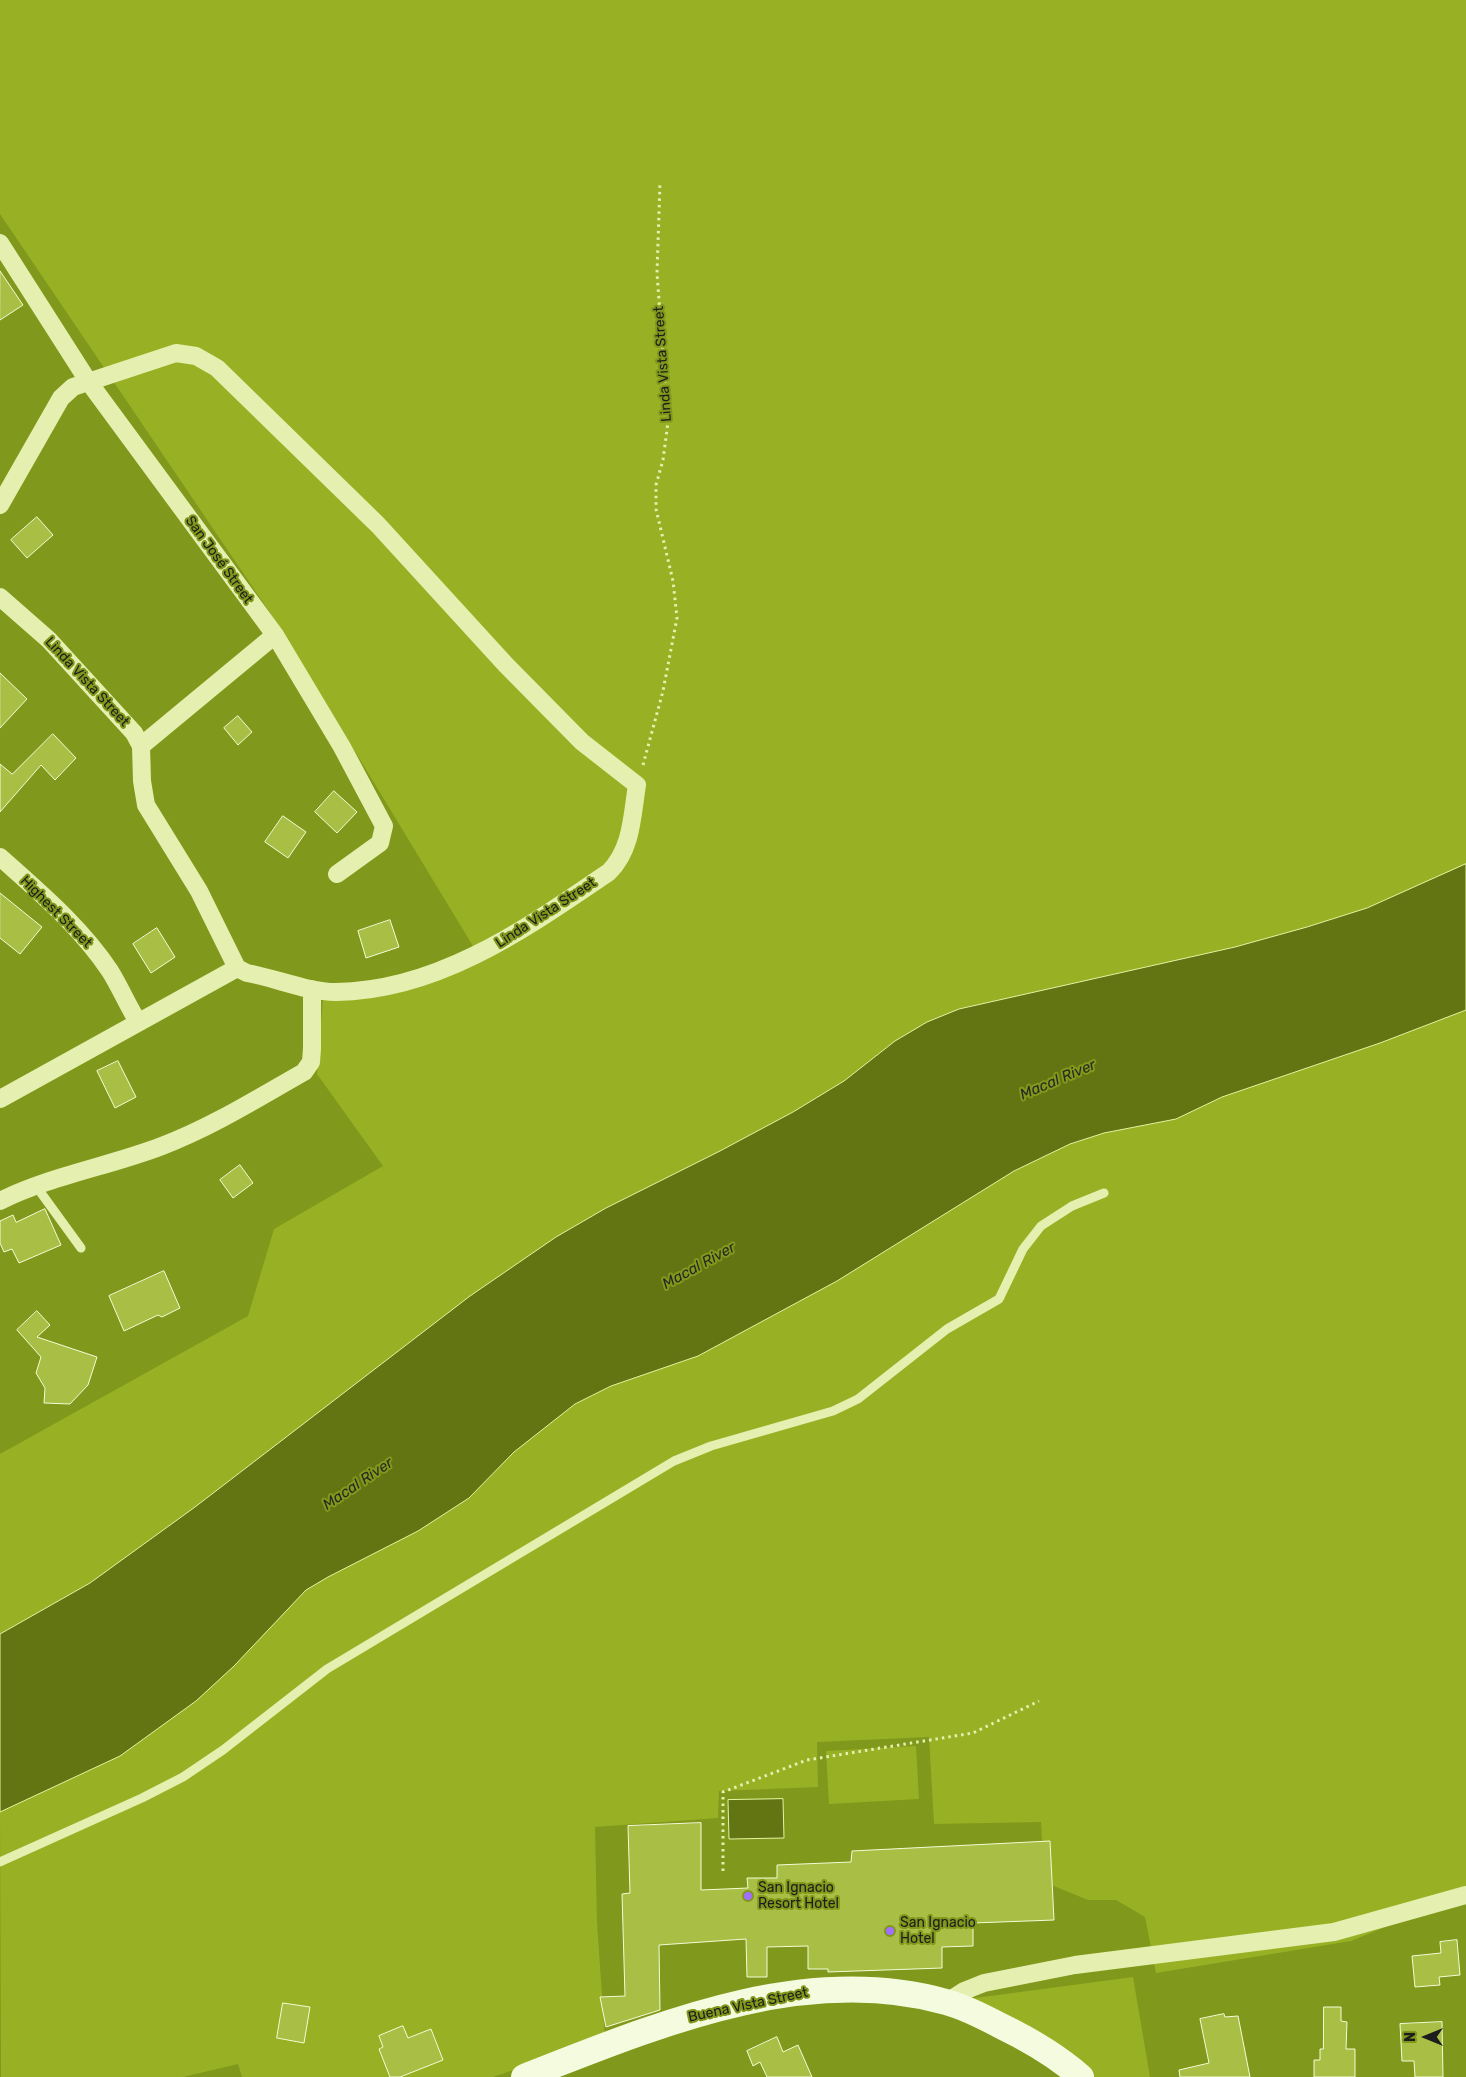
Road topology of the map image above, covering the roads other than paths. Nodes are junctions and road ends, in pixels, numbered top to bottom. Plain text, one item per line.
1 (0, 243) edge
2 (88, 381) junction
3 (0, 505) edge
4 (0, 597) edge
5 (275, 636) junction
6 (141, 746) junction
7 (2, 864) edge
8 (337, 874) dead end
9 (237, 968) junction
10 (312, 989) junction
11 (138, 1022) junction
12 (0, 1099) edge
13 (36, 1186) junction
14 (1104, 1193) dead end
15 (0, 1201) edge
16 (80, 1248) dead end
17 (0, 1862) edge
18 (1466, 1896) edge
19 (947, 2002) junction
20 (524, 2077) edge
21 (1081, 2077) edge

1 - 2 street, San José Street
2 - 3 street
2 - 5 street, San José Street
2 - 10 street, Linda Vista Street
4 - 6 street, Linda Vista Street
5 - 6 street
5 - 8 street, San José Street
6 - 9 street
7 - 11 street, Highest Street
9 - 10 street, Linda Vista Street
9 - 11 street
10 - 13 street
11 - 12 street
13 - 15 street
13 - 16 lane
14 - 17 lane
18 - 19 street
19 - 20 main road, Buena Vista Street
19 - 21 main road, Buena Vista Street

